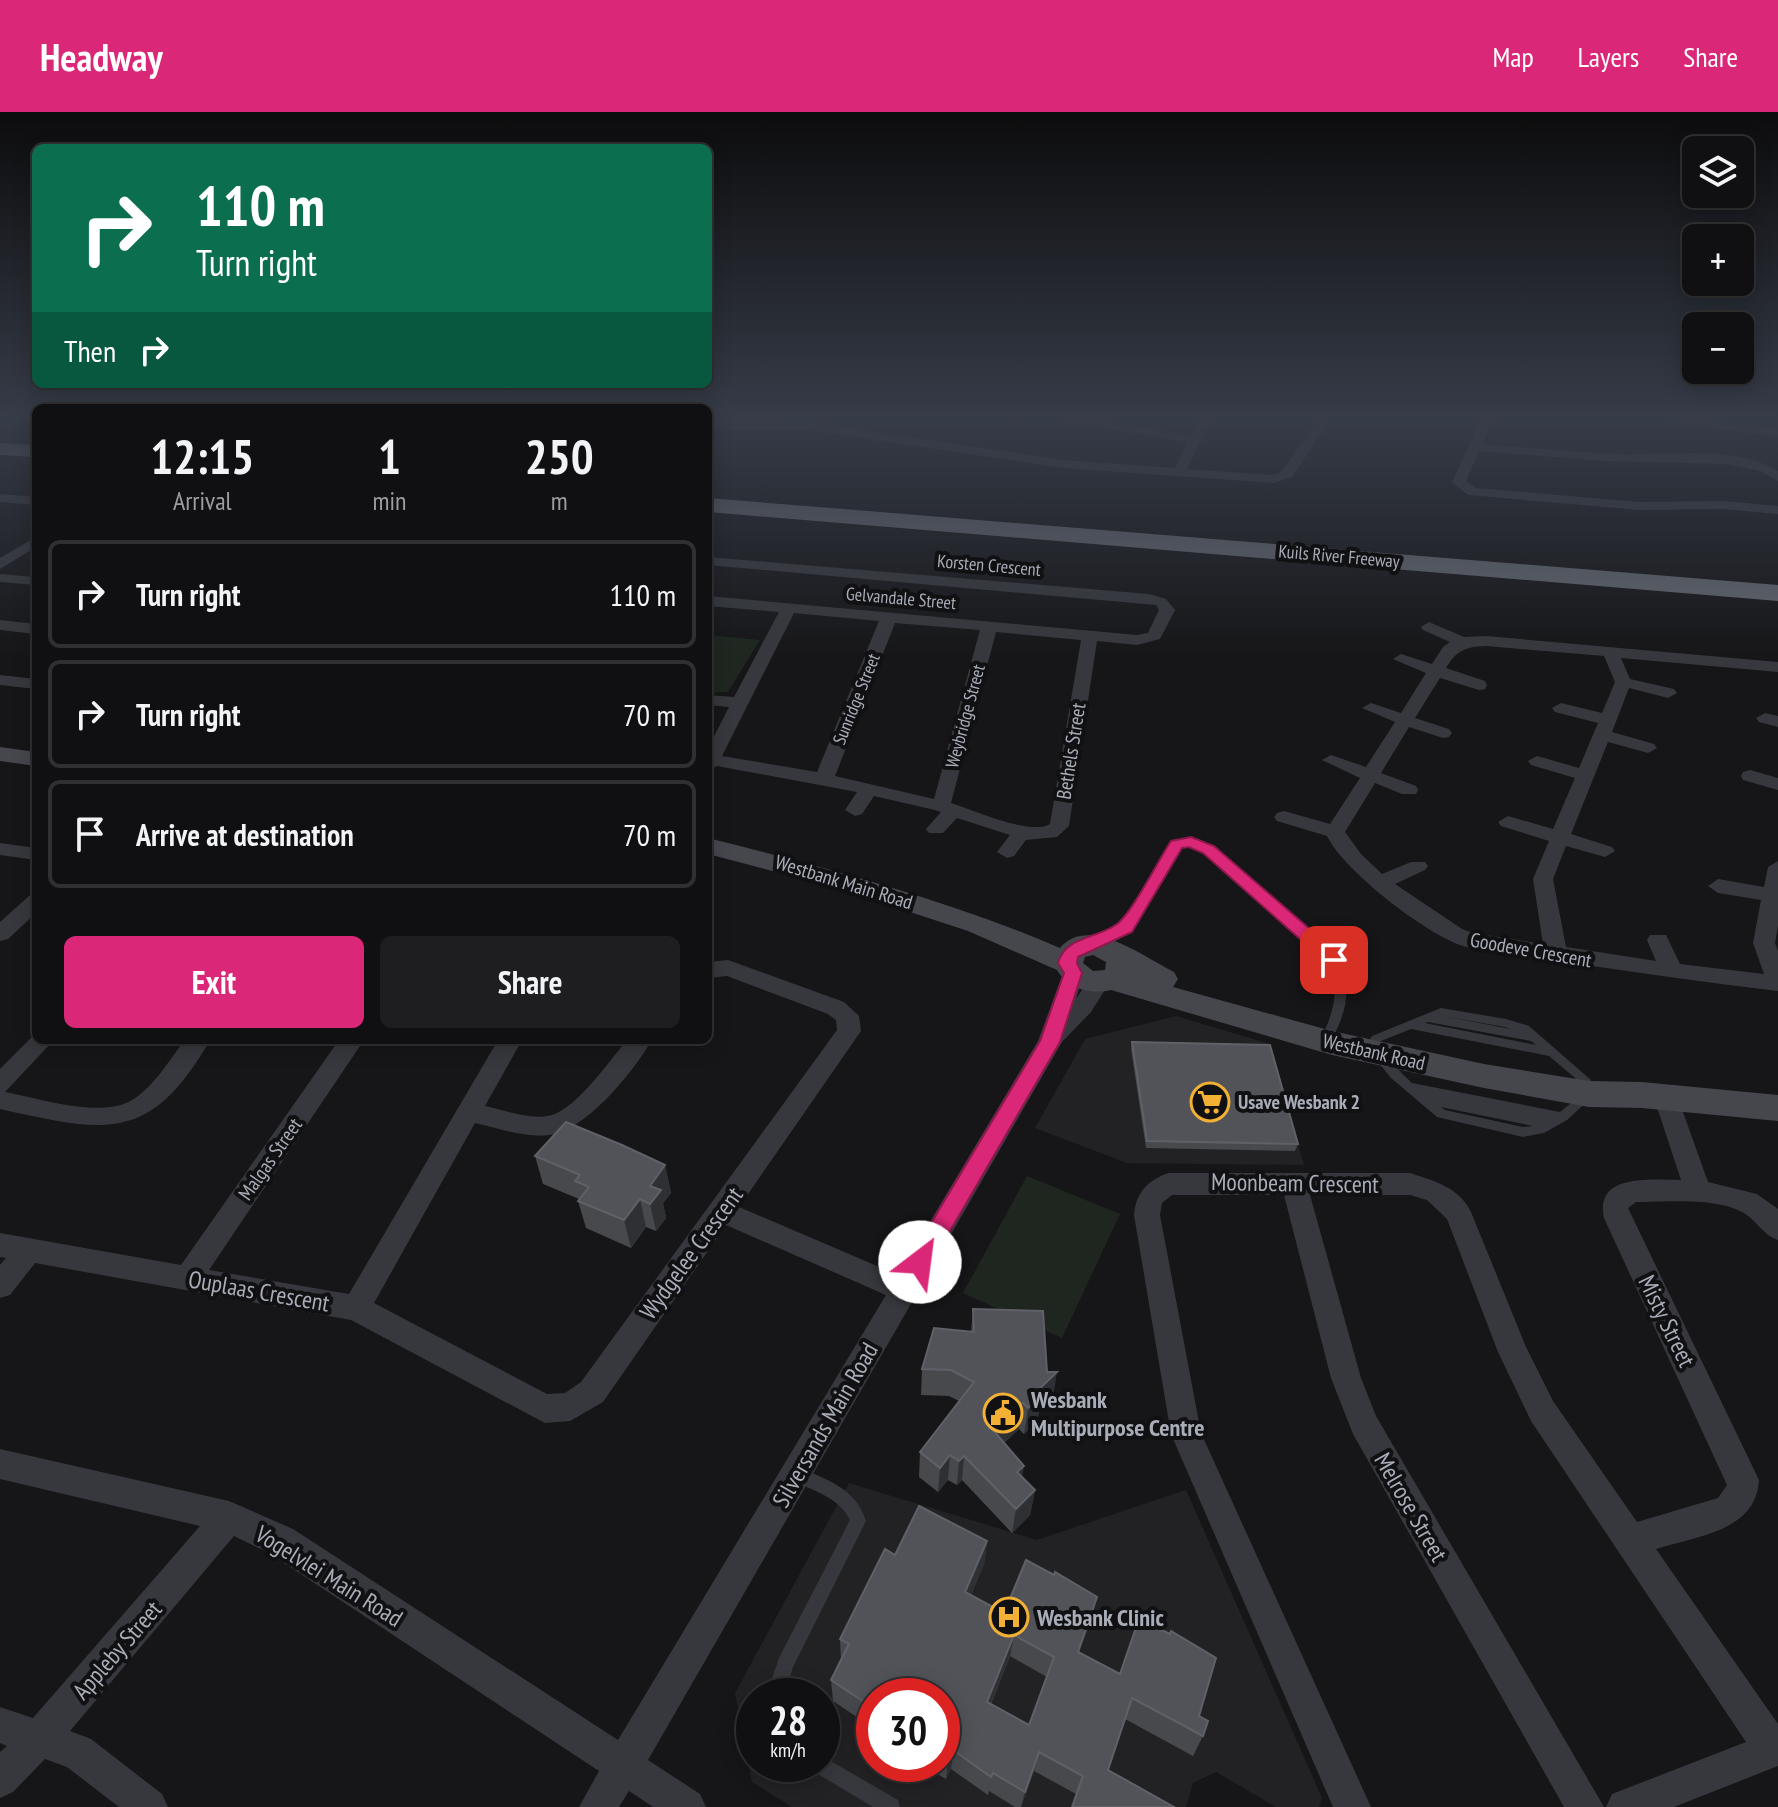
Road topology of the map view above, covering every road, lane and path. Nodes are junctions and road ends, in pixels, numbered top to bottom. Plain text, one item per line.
1 (17, 499) joint
2 (814, 499) edge
3 (1557, 499) edge
4 (32, 501) edge
5 (712, 505) edge
6 (0, 509) edge
7 (1778, 510) edge
8 (32, 544) edge
9 (712, 561) edge
10 (0, 565) edge
11 (1778, 573) edge
12 (0, 578) edge
13 (32, 581) edge
14 (1778, 593) edge
15 (712, 601) edge
16 (789, 608) junction
17 (889, 617) junction
18 (0, 625) edge
19 (989, 627) junction
20 (1429, 627) dead end
21 (32, 629) edge
22 (1624, 635) dead end
23 (1090, 636) junction
24 (1462, 642) junction
25 (1733, 644) dead end
26 (1610, 652) junction
27 (1633, 654) junction
28 (1401, 659) dead end
29 (1745, 664) junction
30 (1778, 667) edge
31 (1436, 670) junction
32 (0, 680) edge
33 (1623, 682) junction
34 (32, 684) edge
35 (1479, 685) dead end
36 (1668, 693) dead end
37 (712, 700) edge
38 (741, 703) junction
39 (1371, 708) dead end
40 (1561, 708) dead end
41 (1405, 720) junction
42 (1605, 728) junction
43 (1443, 733) dead end
44 (1648, 748) dead end
45 (0, 754) edge
46 (712, 756) edge
47 (32, 758) edge
48 (1331, 760) dead end
49 (712, 761) edge
50 (1537, 761) dead end
51 (1584, 775) junction
52 (1371, 776) junction
53 (1750, 776) dead end
54 (824, 779) junction
55 (1778, 784) edge
56 (868, 790) junction
57 (1409, 790) dead end
58 (948, 808) junction
59 (855, 810) dead end
60 (1284, 817) dead end
61 (1508, 822) dead end
62 (936, 829) dead end
63 (1022, 832) junction
64 (1335, 832) junction
65 (1559, 836) junction
66 (712, 847) edge
67 (0, 849) edge
68 (1605, 851) dead end
69 (1007, 852) dead end
70 (32, 853) edge
71 (1418, 866) dead end
72 (1778, 867) edge
73 (1381, 882) junction
74 (1718, 886) dead end
75 (1775, 896) edge
76 (32, 905) edge
77 (0, 934) edge
78 (1658, 940) dead end
79 (1556, 955) junction
80 (1092, 964) junction
81 (712, 970) edge
82 (1672, 971) junction
83 (1778, 981) edge
84 (1410, 1025) junction
85 (1331, 1030) junction
86 (38, 1044) edge
87 (195, 1044) edge
88 (349, 1044) edge
89 (508, 1044) edge
90 (636, 1044) edge
91 (1376, 1047) junction
92 (1553, 1052) junction
93 (0, 1084) edge
94 (1407, 1086) junction
95 (1587, 1087) junction
96 (1654, 1097) junction
97 (0, 1100) edge
98 (1778, 1108) edge
99 (469, 1112) junction
100 (1563, 1117) junction
101 (1294, 1183) junction
102 (1698, 1191) junction
103 (721, 1211) junction
104 (1778, 1229) edge
105 (0, 1245) edge
106 (29, 1250) junction
107 (187, 1279) junction
108 (0, 1286) edge
109 (904, 1290) junction
110 (356, 1308) junction
111 (0, 1464) edge
112 (796, 1474) junction
113 (229, 1517) junction
114 (1630, 1540) junction
115 (781, 1678) edge
116 (0, 1725) edge
117 (41, 1737) junction
118 (1776, 1749) edge
119 (624, 1767) junction
120 (840, 1776) edge
121 (0, 1779) edge
122 (149, 1807) edge
123 (598, 1807) edge
124 (687, 1807) edge
125 (891, 1807) edge
126 (1352, 1807) edge
127 (1585, 1807) edge
128 (1625, 1807) edge

1 - 4 street
1 - 6 street
2 - 11 highway, Kuils River Freeway
3 - 7 street
5 - 14 highway, Kuils River Freeway
8 - 10 street
9 - 23 street, Korsten Crescent
12 - 13 street
15 - 16 street, Gelvandale Street
16 - 17 street, Gelvandale Street
16 - 38 street
17 - 19 street, Gelvandale Street
17 - 54 street, Sunridge Street
18 - 21 street
19 - 23 street, Gelvandale Street
19 - 58 street, Weybridge Street
20 - 24 street
22 - 27 street
23 - 63 street, Bethels Street
24 - 26 street
24 - 31 street
25 - 29 street
26 - 27 street
26 - 33 street
27 - 29 street
28 - 31 street
29 - 30 street
31 - 35 street
31 - 41 street
32 - 34 street
33 - 36 street
33 - 42 street
37 - 38 street
38 - 46 street
39 - 41 street
40 - 42 street
41 - 43 street
41 - 52 street
42 - 44 street
42 - 51 street
45 - 47 street
48 - 52 street
49 - 54 street, Bethels Street
50 - 51 street
51 - 65 street
52 - 57 street
52 - 64 street
53 - 55 street
54 - 56 street, Bethels Street
56 - 58 street, Bethels Street
56 - 59 street
58 - 62 street
58 - 63 street, Bethels Street
60 - 64 street
61 - 65 street
63 - 69 street
64 - 73 street, Goodeve Crescent
65 - 68 street
65 - 79 street
66 - 80 street, Westbank Main Road
67 - 70 street
71 - 73 street
72 - 75 street
73 - 79 street, Goodeve Crescent
74 - 75 street
75 - 83 street
76 - 77 street
78 - 82 street
79 - 82 street, Goodeve Crescent
80 - 85 street, Westbank Road
80 - 85 lane
80 - 91 street, Westbank Road
80 - 109 street, Silversands Main Road
81 - 103 street, Wydgelee Crescent
82 - 83 street, Goodeve Crescent
84 - 91 lane
84 - 92 lane
84 - 92 lane
85 - 91 street, Westbank Road
86 - 93 street
87 - 97 street
88 - 107 street, Malgas Street
89 - 99 street, Ouplaas Crescent
90 - 99 street
91 - 94 lane
91 - 95 street, Westbank Road
92 - 95 lane
94 - 100 lane
94 - 100 lane
95 - 96 street, Westbank Road
95 - 100 lane
96 - 98 street, Westbank Road
96 - 102 street
99 - 110 street, Ouplaas Crescent
101 - 114 street, Moonbeam Crescent
101 - 126 street, Moonbeam Crescent
101 - 127 street, Melrose Street
102 - 104 street
102 - 114 street, Misty Street
103 - 109 street
103 - 110 street, Wydgelee Crescent
105 - 106 street, Ouplaas Crescent
106 - 107 street, Ouplaas Crescent
106 - 108 street
107 - 110 street, Ouplaas Crescent
109 - 112 street, Silversands Main Road
111 - 113 street, Vogelvlei Main Road
112 - 115 lane
112 - 119 street, Silversands Main Road
113 - 117 street, Appleby Street
113 - 119 street, Vogelvlei Main Road
114 - 118 street, Moonbeam Crescent
116 - 117 street
117 - 121 street, Appleby Street
117 - 122 street
118 - 128 street
119 - 123 street, Silversands Main Road
119 - 124 street, Vogelvlei Main Road
120 - 125 lane

